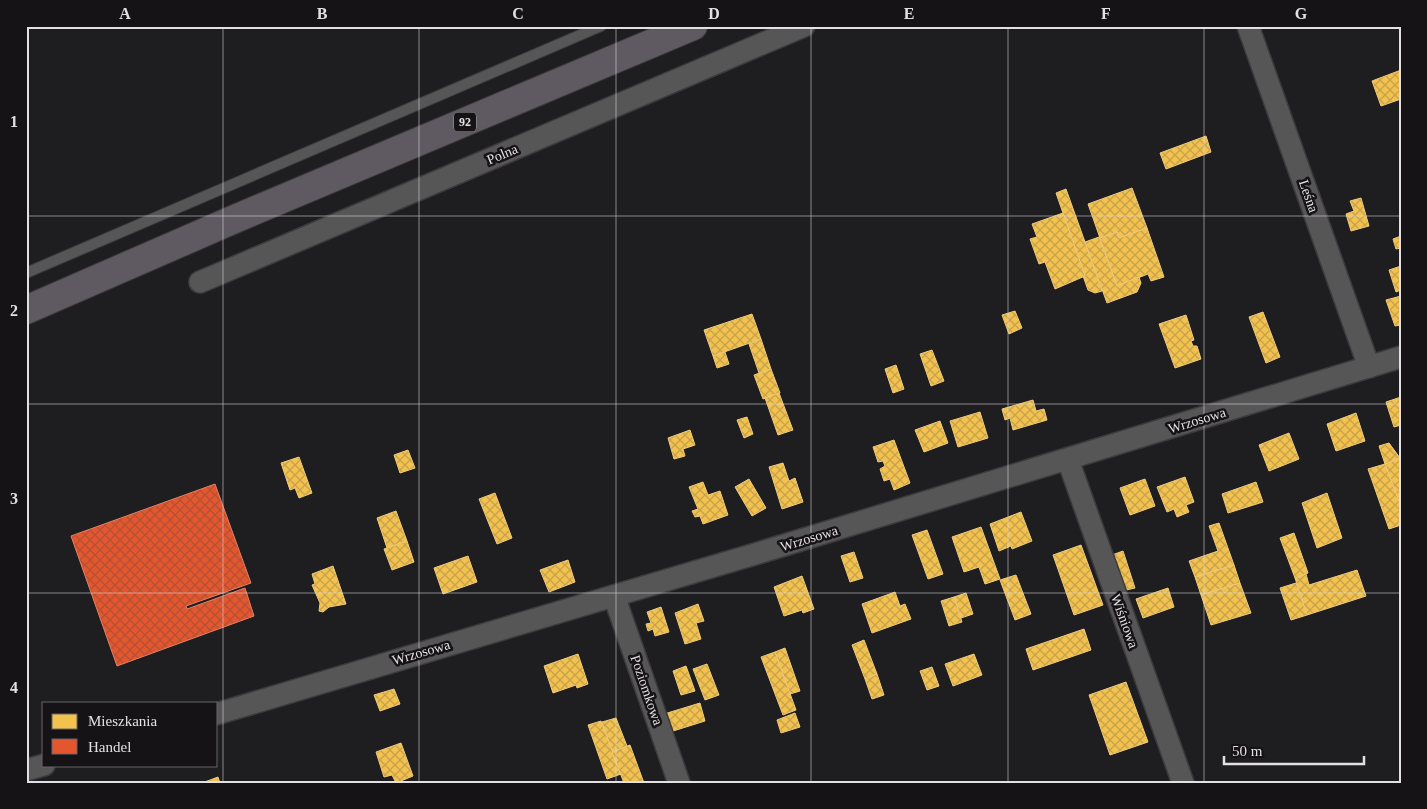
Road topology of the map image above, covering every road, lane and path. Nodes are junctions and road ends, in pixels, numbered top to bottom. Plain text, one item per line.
1 (601, 26) edge
2 (693, 26) edge
3 (804, 26) edge
4 (1248, 26) edge
5 (26, 273) edge
6 (200, 282) dead end
7 (26, 310) edge
8 (1401, 357) edge
9 (1369, 367) junction
10 (1068, 460) junction
11 (614, 596) junction
12 (218, 713) edge
13 (42, 766) edge
14 (26, 770) edge
15 (679, 783) edge
16 (1183, 783) edge

1 - 5 lane
2 - 7 main road, 92
3 - 6 street, Polna
4 - 9 street, Leśna
8 - 9 street, Wrzosowa
9 - 10 street, Wrzosowa
10 - 11 street, Wrzosowa
10 - 16 street, Wiśniowa
11 - 12 street, Wrzosowa
11 - 15 street, Poziomkowa
13 - 14 street

